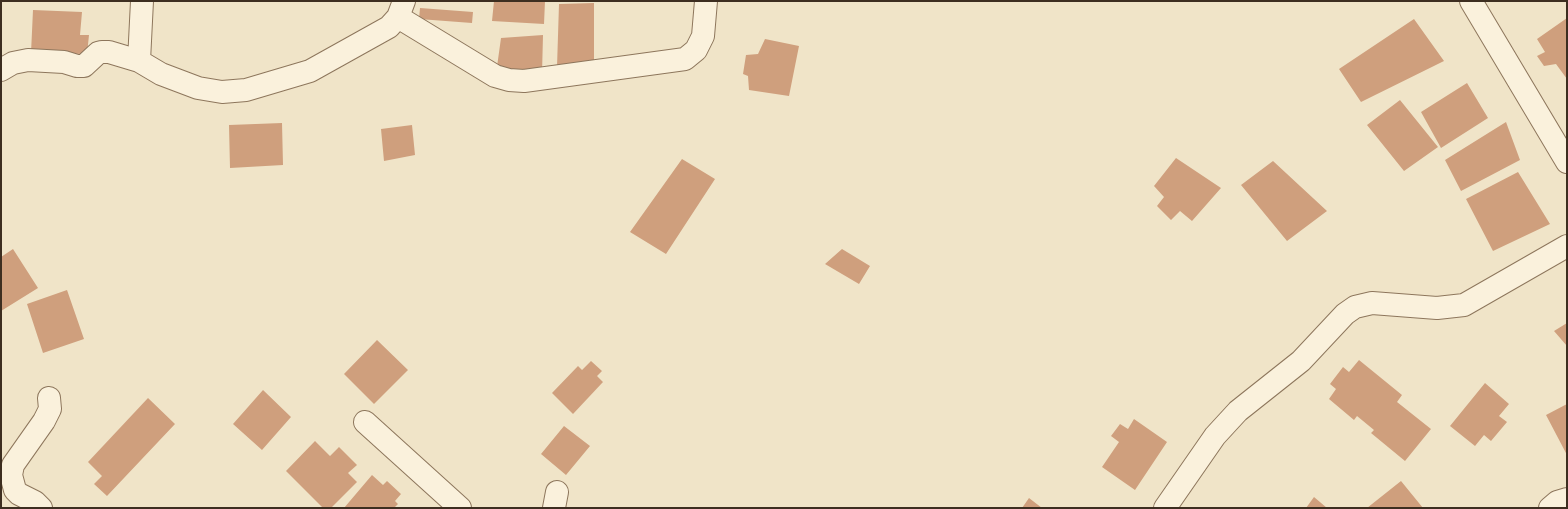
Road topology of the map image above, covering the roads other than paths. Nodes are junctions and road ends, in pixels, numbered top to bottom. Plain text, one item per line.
1 (142, 1) edge
2 (706, 1) edge
3 (1471, 1) edge
4 (401, 9) edge
5 (139, 61) junction
6 (1, 70) edge
7 (1567, 162) edge
8 (1567, 246) edge
9 (50, 398) dead end
10 (365, 422) dead end
11 (1567, 499) edge
12 (41, 508) edge
13 (460, 508) edge
14 (1165, 508) edge
15 (1550, 508) edge

1 - 5 street
2 - 4 street
3 - 7 street
4 - 5 street
5 - 6 street
8 - 14 street
9 - 12 street
10 - 13 street
11 - 15 street

